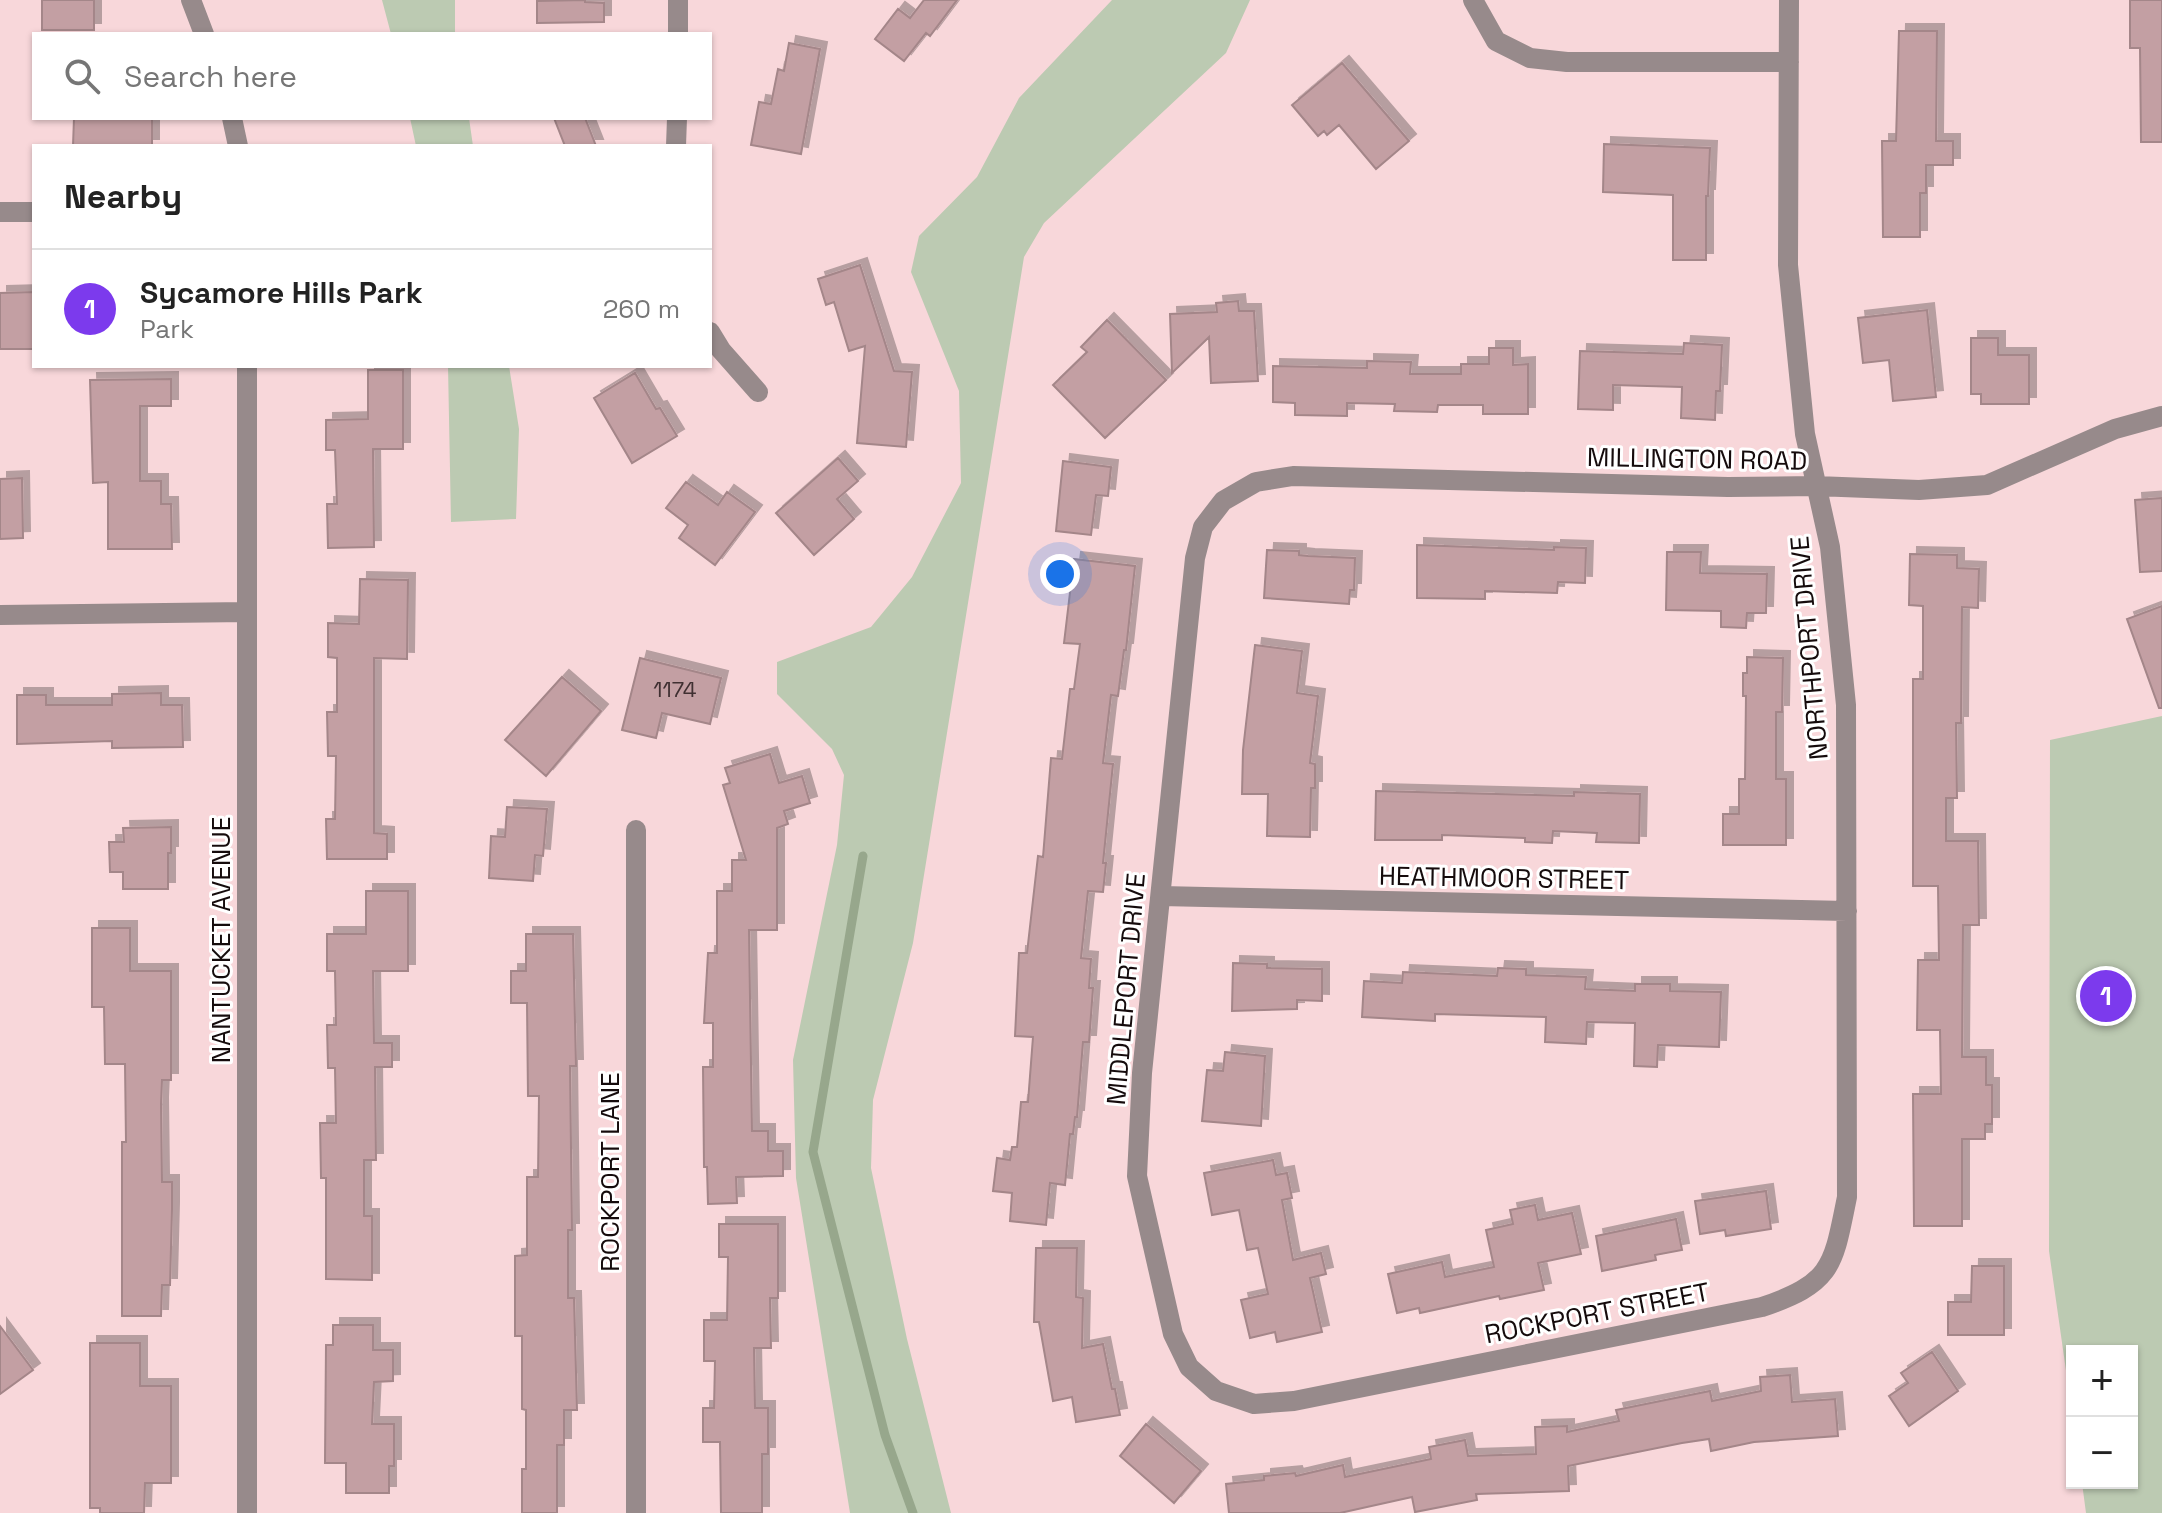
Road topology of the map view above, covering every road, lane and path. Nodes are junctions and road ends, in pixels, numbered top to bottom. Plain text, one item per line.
1 (191, 0) edge
2 (678, 0) edge
3 (1473, 0) edge
4 (1789, 0) edge
5 (203, 32) edge
6 (678, 32) edge
7 (1789, 62) junction
8 (232, 120) edge
9 (677, 120) edge
10 (238, 144) edge
11 (676, 144) edge
12 (0, 212) edge
13 (32, 212) edge
14 (712, 335) edge
15 (247, 368) edge
16 (758, 392) dead end
17 (2162, 416) edge
18 (1816, 486) junction
19 (1223, 501) joint
20 (247, 612) junction
21 (0, 615) edge
22 (636, 830) dead end
23 (1161, 896) junction
24 (1847, 911) junction
25 (1847, 1197) joint
26 (1294, 1401) joint
27 (247, 1513) edge
28 (636, 1513) edge

1 - 5 street
2 - 6 street
3 - 7 street
4 - 7 street, NORTHPORT DRIVE
7 - 18 street, NORTHPORT DRIVE
8 - 10 street
9 - 11 street
12 - 13 street
14 - 16 street
15 - 20 street, NANTUCKET AVENUE
17 - 18 street, MILLINGTON ROAD
18 - 19 street, MILLINGTON ROAD
18 - 24 street, NORTHPORT DRIVE
19 - 23 street, MIDDLEPORT DRIVE
20 - 21 street
20 - 27 street, NANTUCKET AVENUE
22 - 28 street, ROCKPORT LANE
23 - 24 street, HEATHMOOR STREET
23 - 26 street, MIDDLEPORT DRIVE
24 - 25 street, NORTHPORT DRIVE
25 - 26 street, ROCKPORT STREET

